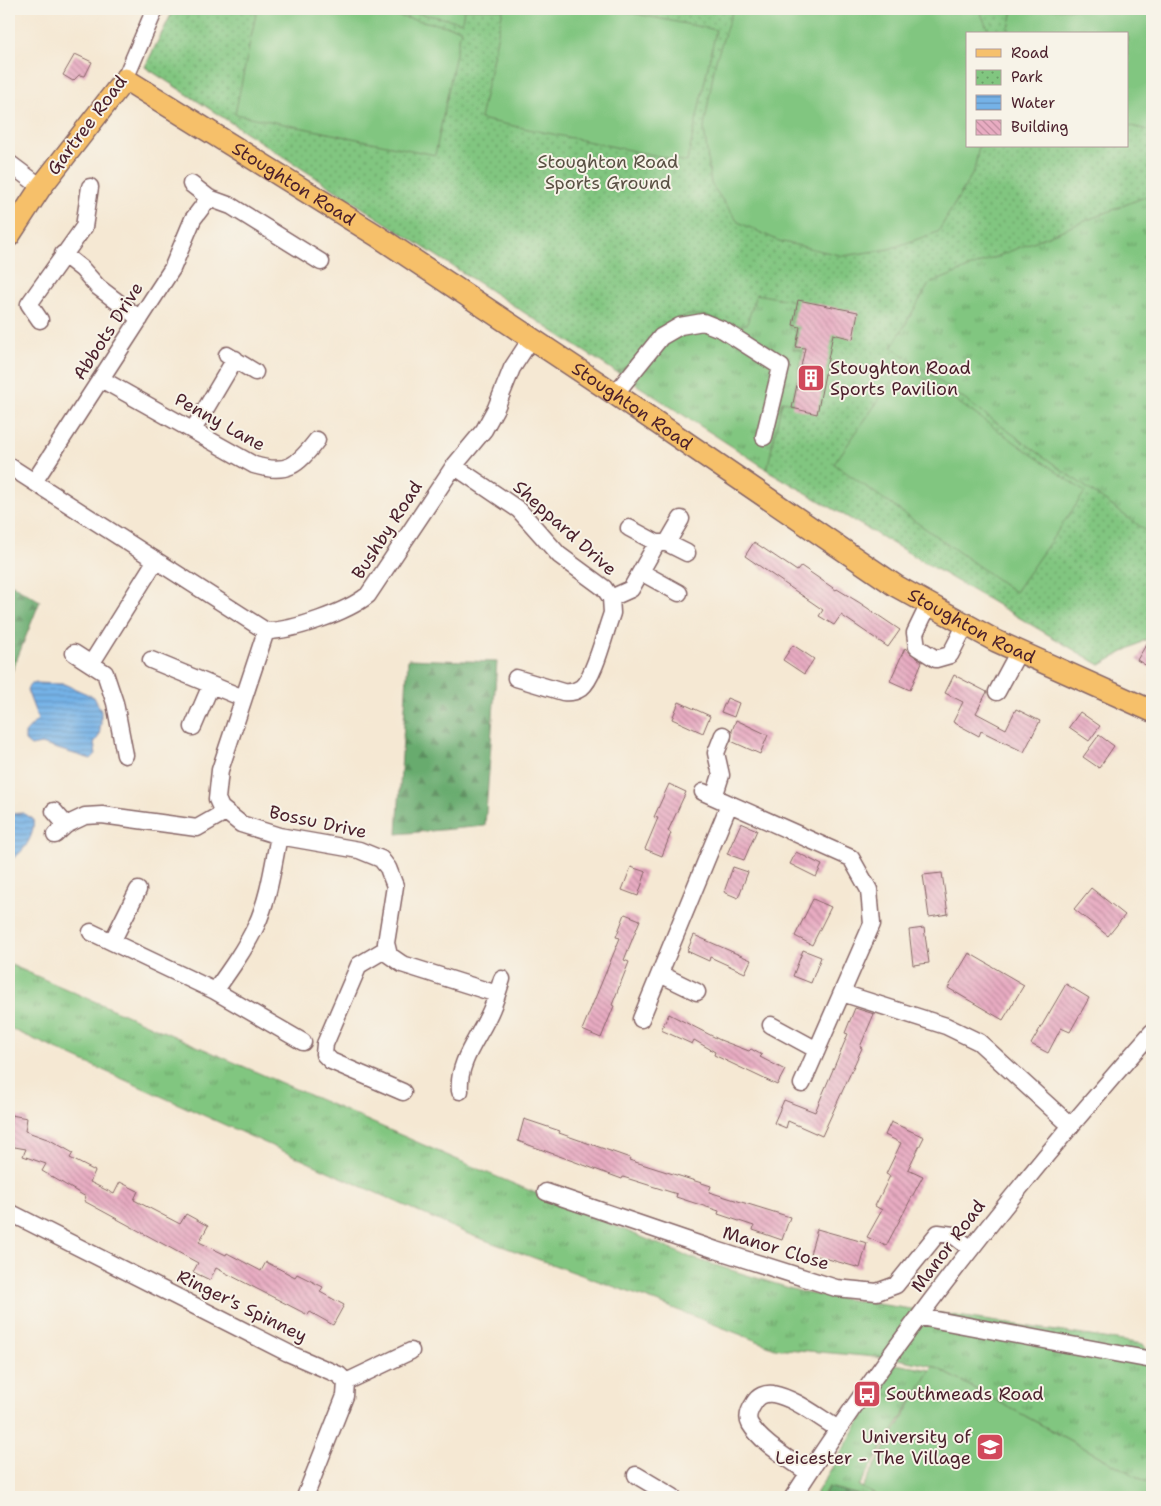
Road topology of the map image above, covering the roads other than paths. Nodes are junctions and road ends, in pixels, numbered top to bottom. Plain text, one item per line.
1 (155, 9) edge
2 (124, 80) junction
3 (9, 163) edge
4 (191, 184) dead end
5 (41, 187) junction
6 (90, 187) dead end
7 (208, 198) junction
8 (9, 236) edge
9 (59, 260) junction
10 (321, 262) dead end
11 (140, 318) junction
12 (40, 320) dead end
13 (531, 338) junction
14 (255, 372) dead end
15 (101, 379) junction
16 (615, 394) junction
17 (193, 430) junction
18 (764, 437) dead end
19 (317, 440) dead end
20 (9, 466) edge
21 (454, 466) junction
22 (34, 482) junction
23 (681, 519) dead end
24 (629, 528) dead end
25 (662, 543) junction
26 (687, 553) dead end
27 (156, 560) junction
28 (641, 572) junction
29 (679, 593) dead end
30 (611, 598) junction
31 (929, 604) junction
32 (966, 624) junction
33 (266, 631) junction
34 (1019, 651) junction
35 (74, 653) dead end
36 (150, 660) dead end
37 (94, 665) junction
38 (516, 678) dead end
39 (211, 685) junction
40 (998, 692) dead end
41 (243, 698) junction
42 (1152, 710) edge
43 (193, 727) dead end
44 (723, 735) dead end
45 (125, 755) dead end
46 (729, 805) junction
47 (54, 811) dead end
48 (225, 812) junction
49 (279, 836) junction
50 (138, 890) dead end
51 (91, 932) dead end
52 (112, 942) junction
53 (386, 949) junction
54 (660, 974) junction
55 (216, 991) junction
56 (697, 992) dead end
57 (842, 993) junction
58 (641, 1019) dead end
59 (771, 1025) dead end
60 (1152, 1032) edge
61 (303, 1042) dead end
62 (817, 1050) junction
63 (802, 1084) dead end
64 (460, 1091) dead end
65 (403, 1092) dead end
66 (1071, 1126) junction
67 (546, 1192) dead end
68 (9, 1212) edge
69 (972, 1249) junction
70 (920, 1317) junction
71 (411, 1351) dead end
72 (1148, 1359) edge
73 (1152, 1373) edge
74 (346, 1382) junction
75 (837, 1428) junction
76 (808, 1473) junction
77 (636, 1475) dead end
78 (305, 1497) edge
79 (673, 1497) edge
80 (793, 1497) edge

1 - 2 street, Gartree Road
2 - 5 main road, Gartree Road
2 - 13 main road, Stoughton Road
3 - 5 street
4 - 7 street
5 - 8 main road, Gartree Road
6 - 9 street
7 - 10 street
7 - 11 street, Abbots Drive
9 - 11 street
9 - 12 street
11 - 15 street, Abbots Drive
13 - 16 main road, Stoughton Road
13 - 21 street, Bushby Road
14 - 17 street
15 - 17 street, Penny Lane
15 - 22 street, Abbots Drive
16 - 18 street
16 - 31 main road, Stoughton Road
17 - 19 street, Penny Lane
20 - 22 street
21 - 30 street, Sheppard Drive
21 - 33 street, Bushby Road
22 - 27 street
23 - 25 street
24 - 25 street
25 - 26 street
25 - 28 street
27 - 33 street
27 - 37 street
28 - 29 street
28 - 30 street
30 - 38 street, Sheppard Drive
31 - 32 main road, Stoughton Road
31 - 32 street
32 - 34 main road, Stoughton Road
33 - 41 street
34 - 40 street
34 - 42 main road, Stoughton Road
35 - 37 street
36 - 39 street
37 - 45 street
39 - 41 street
39 - 43 street
41 - 48 street
44 - 46 street
46 - 54 street
46 - 57 street
47 - 48 street
48 - 49 street, Bossu Drive
49 - 53 street, Bossu Drive
49 - 55 street
50 - 52 street
51 - 52 street
52 - 55 street
53 - 64 street
53 - 65 street
54 - 56 street
54 - 58 street
55 - 61 street
57 - 62 street
57 - 66 street
59 - 62 street
60 - 66 street, Manor Road
62 - 63 street
66 - 69 street, Manor Road
67 - 69 street, Manor Close
68 - 74 street, Ringer's Spinney
69 - 70 street, Manor Road
70 - 72 street
70 - 75 street, Manor Road
71 - 74 street
72 - 73 street
74 - 78 street
75 - 76 street, Manor Road
75 - 76 street
76 - 80 street, Manor Road
77 - 79 street

